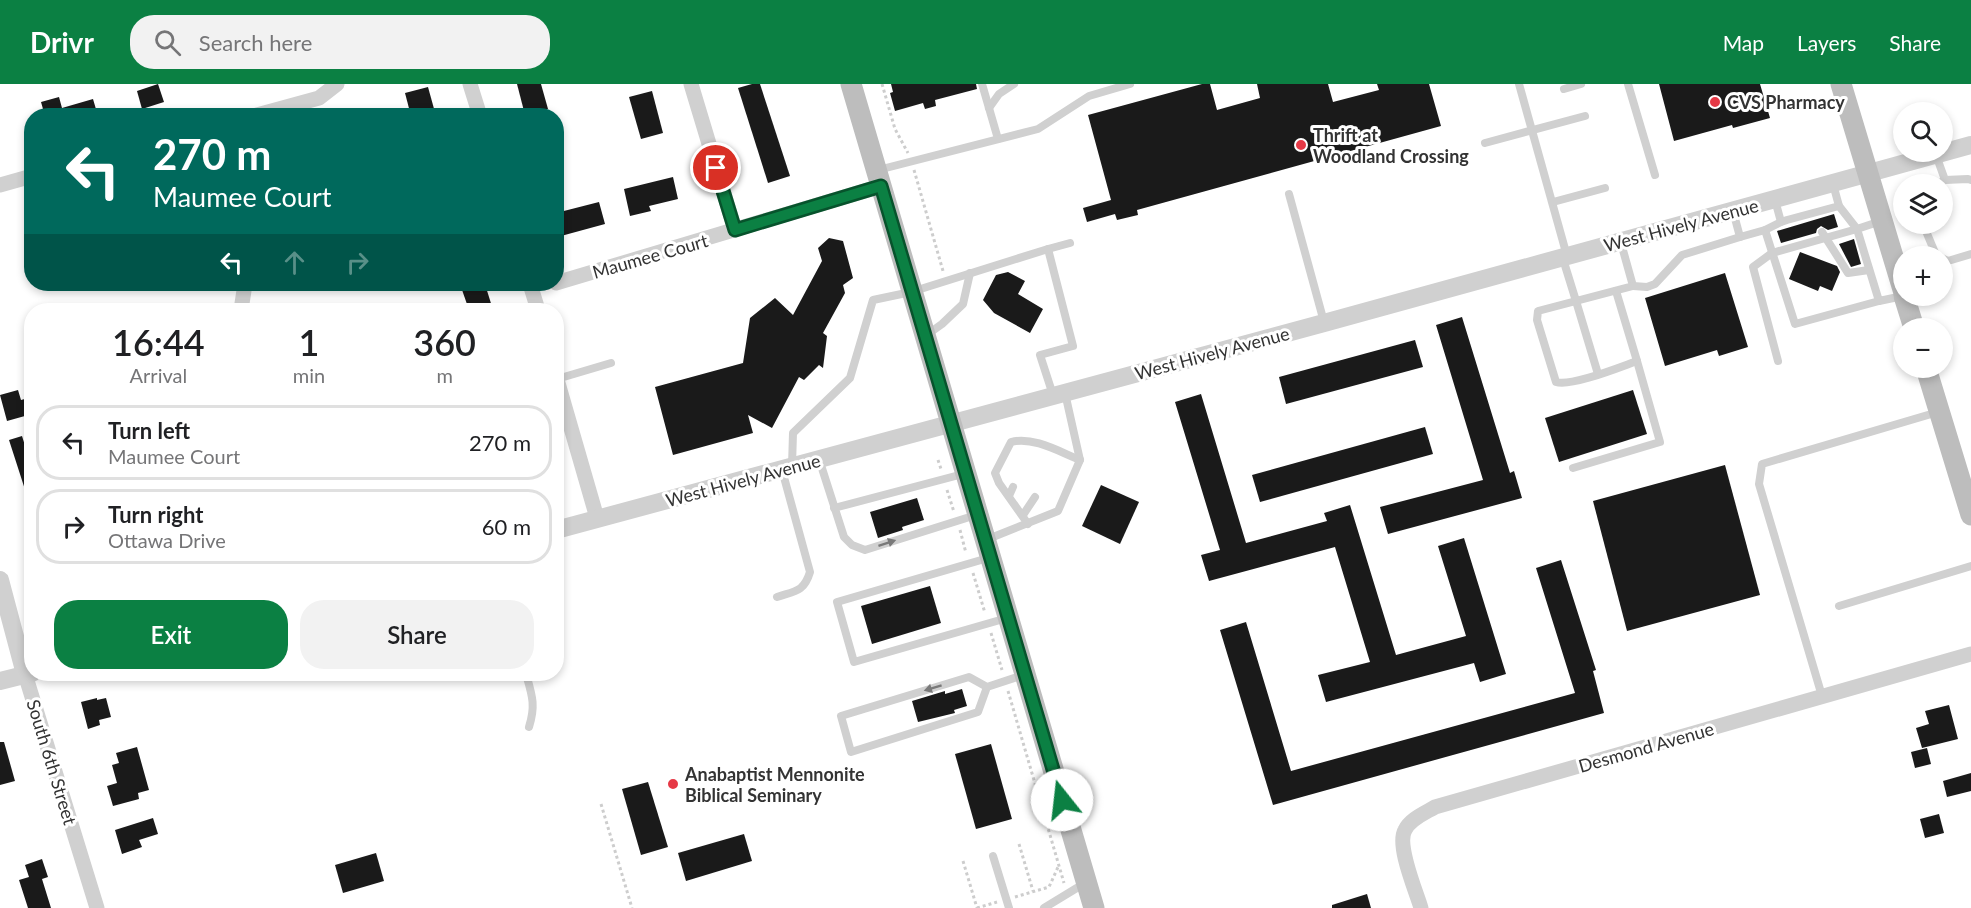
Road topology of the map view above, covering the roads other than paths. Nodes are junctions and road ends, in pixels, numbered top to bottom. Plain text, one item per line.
1 (337, 84) edge
2 (470, 84) edge
3 (691, 84) edge
4 (851, 84) edge
5 (982, 84) edge
6 (1014, 84) edge
7 (1130, 84) edge
8 (1519, 84) edge
9 (1581, 84) edge
10 (1639, 84) edge
11 (1840, 84) edge
12 (1628, 85) edge
13 (1564, 89) dead end
14 (282, 108) edge
15 (478, 108) edge
16 (989, 108) junction
17 (1585, 116) dead end
18 (1532, 131) junction
19 (998, 139) junction
20 (1485, 143) dead end
21 (1971, 145) edge
22 (1953, 150) edge
23 (1911, 162) edge
24 (1867, 174) junction
25 (1655, 175) dead end
26 (24, 178) edge
27 (879, 178) junction
28 (1953, 180) edge
29 (1971, 180) edge
30 (1833, 184) junction
31 (0, 185) edge
32 (1605, 188) dead end
33 (1289, 194) dead end
34 (1774, 200) junction
35 (1553, 202) junction
36 (1839, 206) junction
37 (1733, 211) junction
38 (1786, 221) junction
39 (1881, 221) junction
40 (1857, 229) junction
41 (735, 230) junction
42 (1765, 230) junction
43 (1824, 235) junction
44 (1740, 237) junction
45 (1621, 241) junction
46 (1070, 243) dead end
47 (1048, 249) junction
48 (1772, 253) junction
49 (1971, 254) edge
50 (1564, 257) junction
51 (1953, 259) edge
52 (1893, 260) edge
53 (1869, 270) junction
54 (970, 273) junction
55 (564, 281) edge
56 (1633, 286) junction
57 (1616, 291) junction
58 (911, 292) junction
59 (1893, 298) edge
60 (1576, 301) junction
61 (1879, 301) junction
62 (1324, 323) junction
63 (924, 337) junction
64 (1778, 361) dead end
65 (1637, 362) junction
66 (611, 363) dead end
67 (1598, 374) junction
68 (564, 375) edge
69 (1929, 378) edge
70 (1059, 395) junction
71 (564, 402) edge
72 (1940, 411) junction
73 (950, 424) junction
74 (1056, 450) junction
75 (819, 459) junction
76 (1052, 460) dead end
77 (1080, 460) junction
78 (787, 467) junction
79 (1573, 468) dead end
80 (965, 474) junction
81 (1013, 487) dead end
82 (1009, 496) junction
83 (1035, 497) dead end
84 (834, 508) junction
85 (1023, 514) junction
86 (977, 515) junction
87 (1971, 515) edge
88 (597, 518) junction
89 (1028, 524) junction
90 (564, 528) edge
91 (987, 549) junction
92 (1971, 566) edge
93 (0, 580) edge
94 (777, 597) dead end
95 (1839, 606) dead end
96 (998, 621) junction
97 (1971, 654) edge
98 (24, 661) edge
99 (24, 675) edge
100 (1015, 678) junction
101 (0, 681) edge
102 (30, 681) edge
103 (528, 681) edge
104 (987, 687) junction
105 (1822, 696) junction
106 (529, 727) dead end
107 (993, 856) dead end
108 (1086, 882) junction
109 (97, 908) edge
110 (1009, 908) edge
111 (1044, 908) edge
112 (1094, 908) edge
113 (1421, 908) edge

1 - 14 street
2 - 15 street
3 - 41 street
4 - 27 main road
5 - 16 lane
6 - 16 lane
7 - 19 lane
8 - 18 lane
9 - 13 lane
10 - 12 lane
11 - 24 main road
12 - 25 lane
16 - 19 lane
17 - 18 lane
18 - 20 lane
18 - 35 lane
19 - 27 lane
21 - 22 street, West Hively Avenue
23 - 24 street, West Hively Avenue
24 - 30 street, West Hively Avenue
24 - 39 main road
26 - 31 street
27 - 41 street, Maumee Court
27 - 58 main road
28 - 29 lane
30 - 34 street, West Hively Avenue
30 - 36 lane
32 - 35 lane
33 - 62 lane
34 - 37 street, West Hively Avenue
34 - 38 lane
35 - 50 lane
36 - 38 lane
36 - 40 lane
37 - 44 lane
37 - 45 street, West Hively Avenue
38 - 42 lane
39 - 40 lane
39 - 52 main road
40 - 43 lane
40 - 53 lane
41 - 55 street, Maumee Court
42 - 44 lane
42 - 48 lane
43 - 48 lane
43 - 53 lane
44 - 56 lane
45 - 50 street, West Hively Avenue
45 - 56 lane
46 - 47 lane
47 - 54 lane
47 - 70 lane
48 - 61 lane
48 - 64 lane
49 - 51 lane
50 - 60 lane
50 - 62 street, West Hively Avenue
53 - 61 lane
54 - 58 lane
54 - 63 lane
56 - 57 lane
57 - 60 lane
57 - 65 lane
58 - 63 main road
58 - 78 lane
59 - 61 lane
60 - 67 lane
60 - 67 lane
62 - 70 street, West Hively Avenue
63 - 73 main road
65 - 67 lane
65 - 79 lane
66 - 68 lane
69 - 72 main road
70 - 73 street, West Hively Avenue
70 - 77 lane
71 - 88 street
72 - 87 main road
72 - 105 lane
73 - 75 street, West Hively Avenue
73 - 80 main road
74 - 76 lane
74 - 77 lane
74 - 82 lane
75 - 78 street, West Hively Avenue
75 - 84 lane
77 - 89 lane
78 - 88 street, West Hively Avenue
78 - 94 lane
80 - 84 lane
80 - 86 main road
81 - 82 lane
82 - 85 lane
83 - 85 lane
84 -> 86 lane
85 - 89 lane
86 - 91 main road
88 - 90 street, West Hively Avenue
89 - 91 lane
91 - 96 main road
91 - 96 lane
92 - 95 lane
93 - 98 street, South 6th Street
96 - 100 main road
97 - 105 street, Desmond Avenue
99 - 101 street
100 - 104 lane
100 - 108 main road
102 - 109 street, South 6th Street
103 - 106 lane
104 -> 104 lane
105 - 113 street, Desmond Avenue
107 - 110 lane
108 - 111 lane
108 - 112 main road

